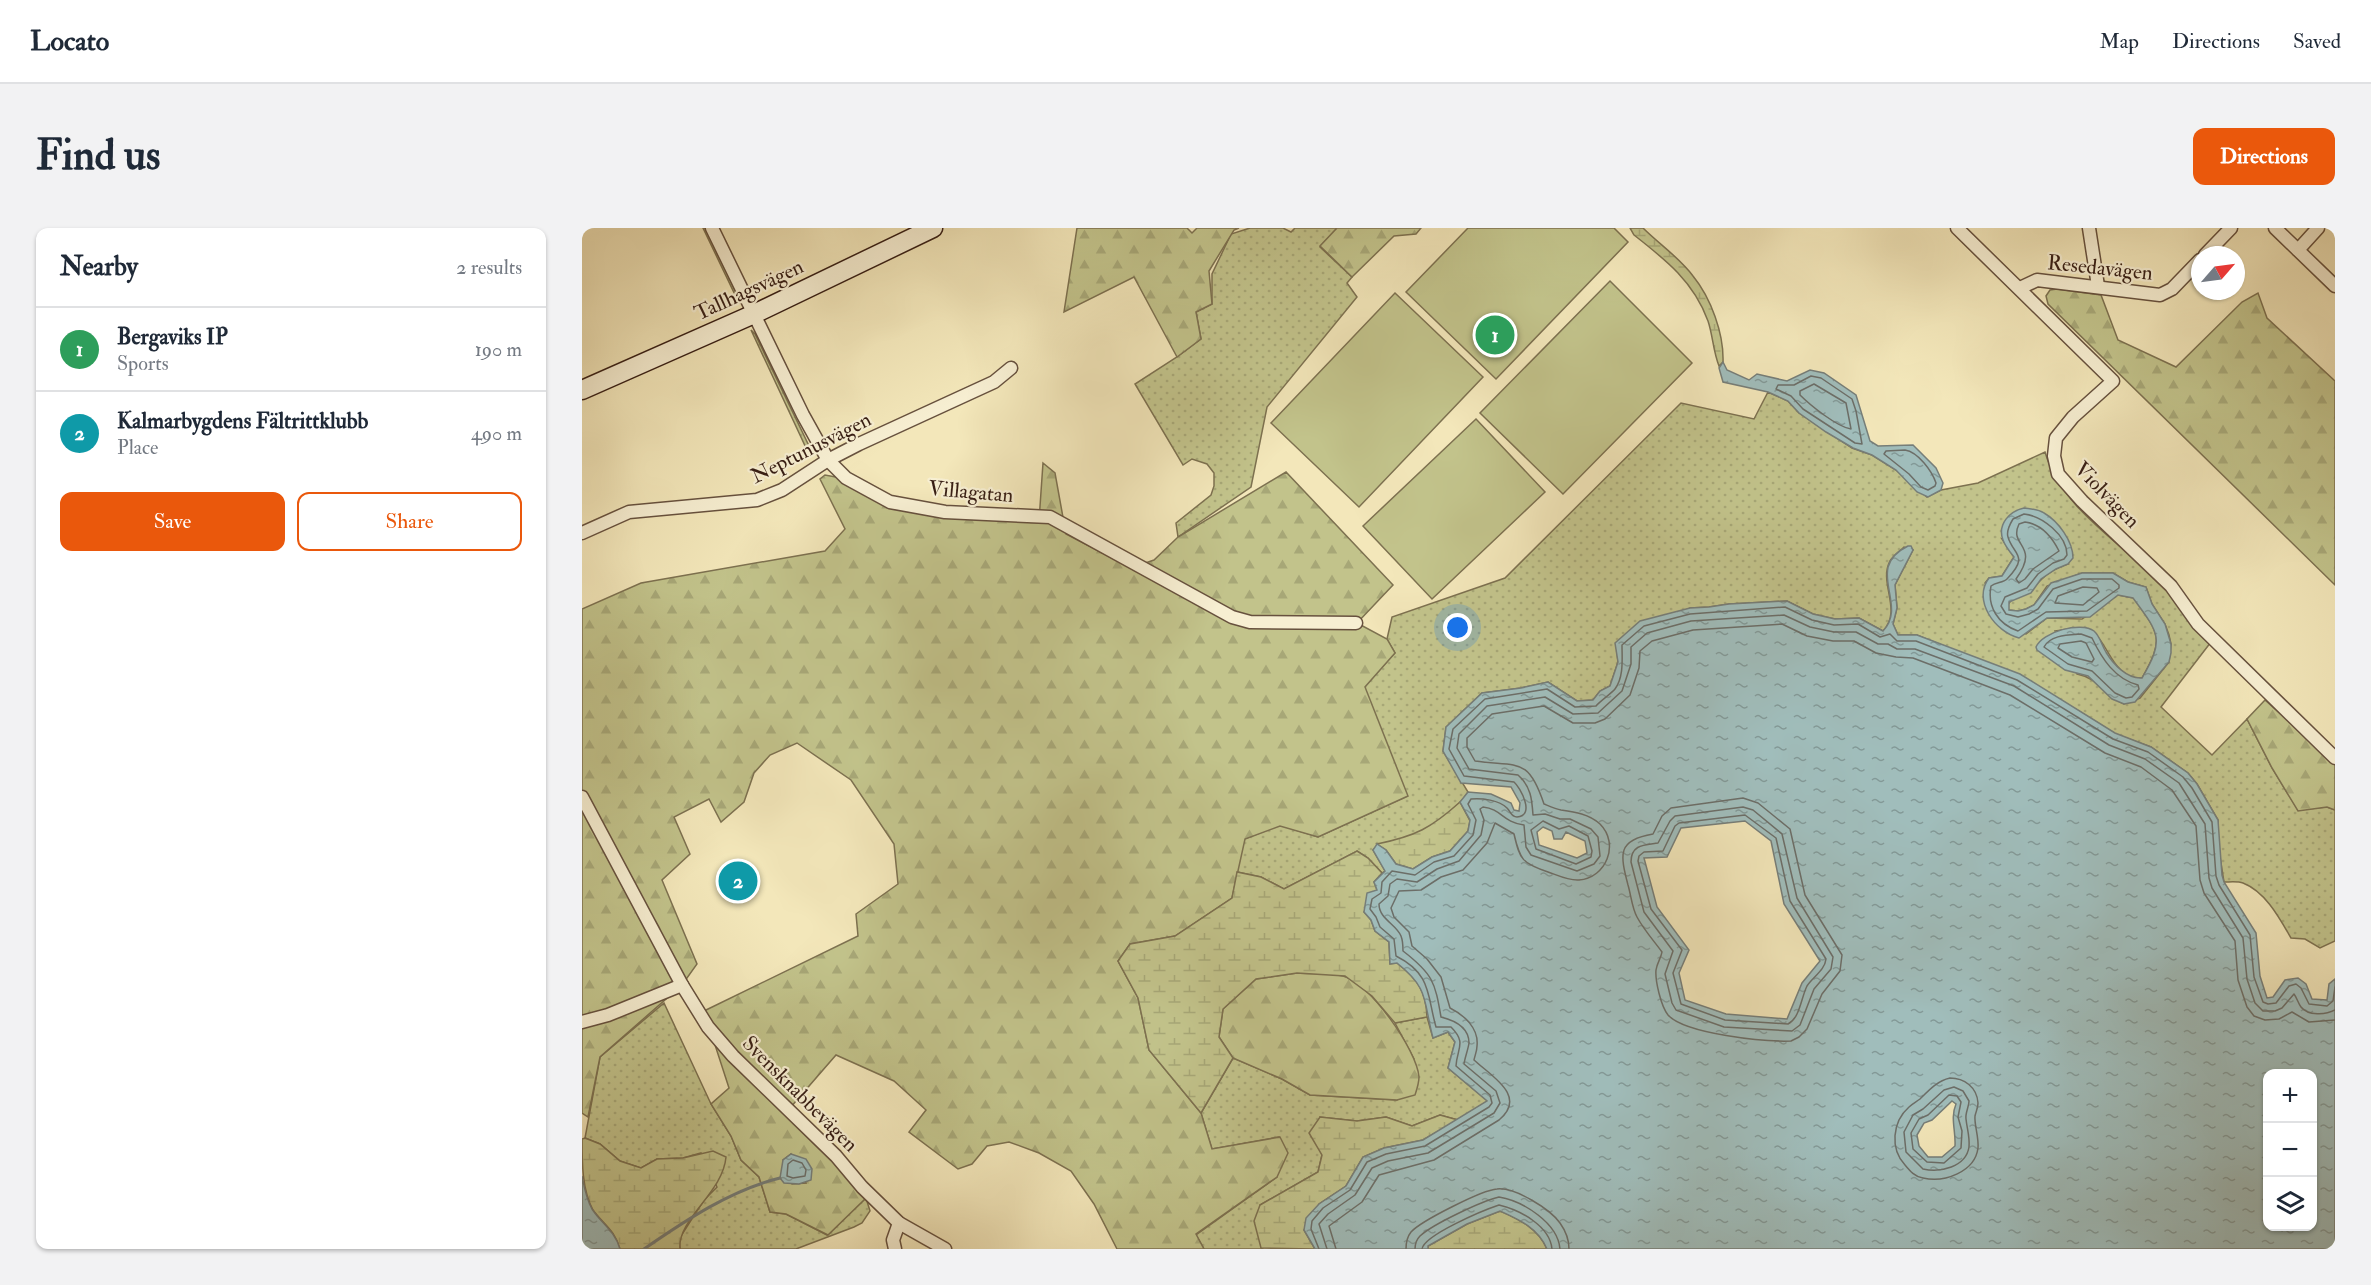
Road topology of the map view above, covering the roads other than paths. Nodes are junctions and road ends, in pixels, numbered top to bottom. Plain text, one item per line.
1 (712, 228) edge
2 (933, 228) edge
3 (1957, 228) edge
4 (2090, 228) edge
5 (2231, 228) edge
6 (2275, 228) edge
7 (2318, 228) edge
8 (2214, 246) edge
9 (2298, 250) junction
10 (2191, 269) edge
11 (2098, 286) junction
12 (2335, 286) edge
13 (2020, 288) junction
14 (754, 314) junction
15 (1011, 368) dead end
16 (582, 390) edge
17 (828, 460) junction
18 (582, 533) edge
19 (1356, 623) dead end
20 (2335, 758) edge
21 (582, 797) edge
22 (682, 985) junction
23 (582, 1022) edge
24 (898, 1223) junction
25 (895, 1249) edge
26 (945, 1249) edge

1 - 14 street, Villagatan
2 - 14 main road, Tallhagsvägen
3 - 13 street, Violvägen
4 - 11 street
5 - 8 street
6 - 9 street
7 - 9 street
9 - 12 street
10 - 11 street, Resedavägen
11 - 13 street, Resedavägen
13 - 20 street, Violvägen
14 - 16 main road, Tallhagsvägen
14 - 17 street, Villagatan
15 - 17 street, Neptunusvägen
17 - 18 street, Neptunusvägen
17 - 19 street, Villagatan
21 - 22 street, Svensknabbevägen
22 - 23 street
22 - 24 street, Svensknabbevägen
24 - 25 street
24 - 26 street, Svensknabbevägen

